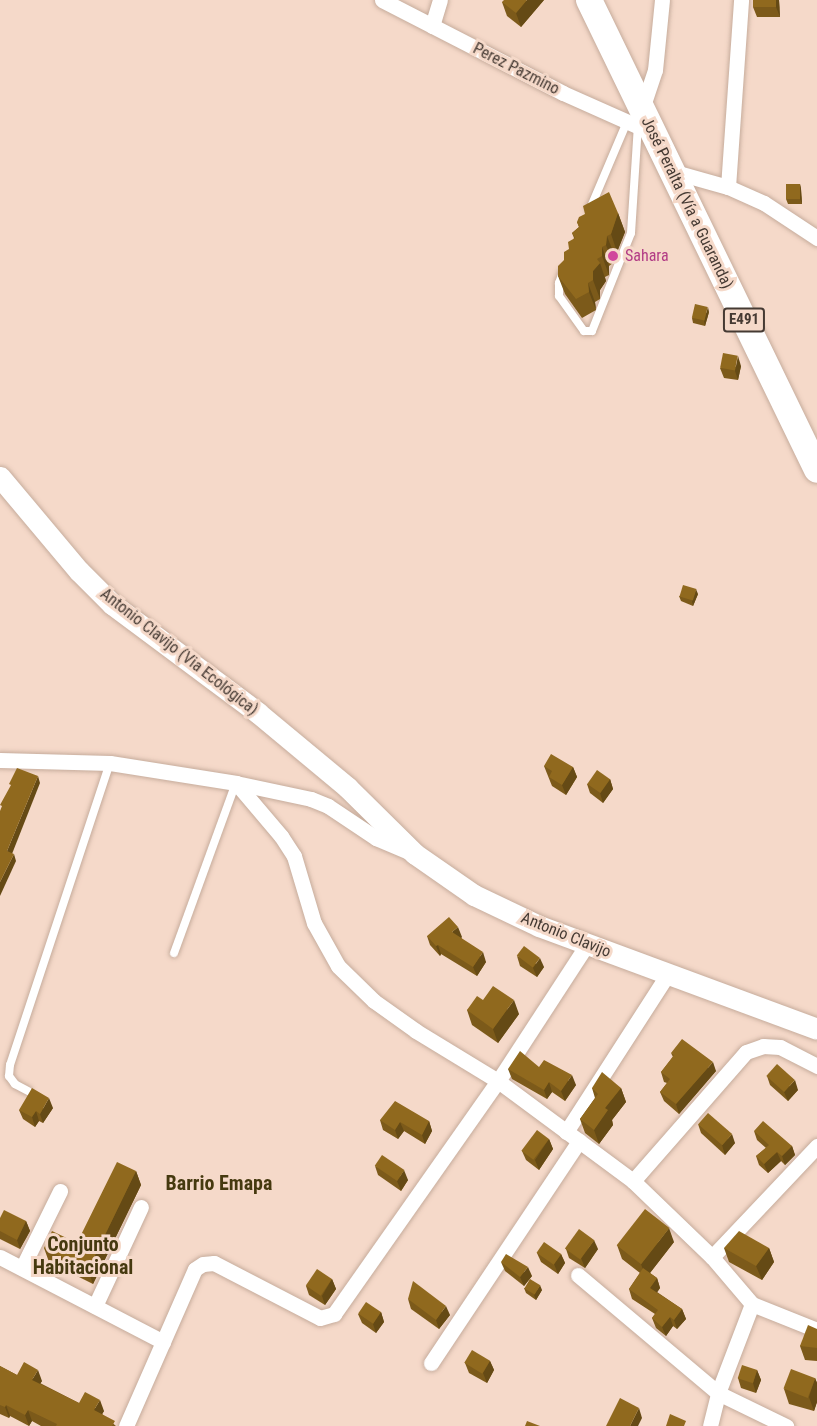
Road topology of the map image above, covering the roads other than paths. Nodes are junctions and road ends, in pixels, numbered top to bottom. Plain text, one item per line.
1 (382, 0) edge
2 (440, 0) edge
3 (589, 0) edge
4 (662, 0) edge
5 (741, 0) edge
6 (432, 26) junction
7 (640, 122) junction
8 (671, 171) junction
9 (728, 187) junction
10 (586, 219) edge
11 (817, 238) edge
12 (568, 262) edge
13 (817, 470) edge
14 (0, 477) edge
15 (0, 760) edge
16 (110, 763) junction
17 (236, 783) junction
18 (347, 788) joint
19 (415, 854) junction
20 (588, 943) junction
21 (174, 952) dead end
22 (667, 975) junction
23 (817, 1029) edge
24 (817, 1066) edge
25 (498, 1081) junction
26 (28, 1091) edge
27 (572, 1137) junction
28 (817, 1146) edge
29 (633, 1181) junction
30 (60, 1191) dead end
31 (141, 1207) dead end
32 (0, 1257) edge
33 (712, 1257) junction
34 (22, 1268) junction
35 (578, 1275) dead end
36 (752, 1305) junction
37 (95, 1306) junction
38 (817, 1330) edge
39 (163, 1342) junction
40 (431, 1363) dead end
41 (718, 1393) junction
42 (126, 1426) edge
43 (710, 1426) edge
44 (786, 1426) edge

1 - 6 street, Perez Pazmino
2 - 6 street
3 - 7 highway, José Peralta (Vía a Guaranda) / E491
4 - 7 street
5 - 9 street
6 - 7 street, Perez Pazmino
7 - 8 highway, José Peralta (Vía a Guaranda) / E491
7 - 10 lane
7 - 12 lane
8 - 9 street
8 - 13 highway, José Peralta (Vía a Guaranda) / E491
9 - 11 street
14 - 18 main road, Antonio Clavijo (Via Ecológica)
15 - 16 street
16 - 17 street
16 - 26 lane
17 - 19 street
17 - 21 lane
17 - 25 street
18 - 19 main road, Antonio Clavijo
19 - 20 main road, Antonio Clavijo
20 - 22 main road, Antonio Clavijo
20 - 25 street
22 - 23 main road, Antonio Clavijo
22 - 27 street
24 - 29 street
25 - 27 street
25 - 39 street
27 - 29 street
27 - 40 street
28 - 33 street
29 - 33 street
30 - 34 street
31 - 37 street
32 - 34 street
33 - 36 street
34 - 37 street
35 - 41 street
36 - 38 street
36 - 41 street
37 - 39 street
39 - 42 street
41 - 43 street
41 - 44 street

